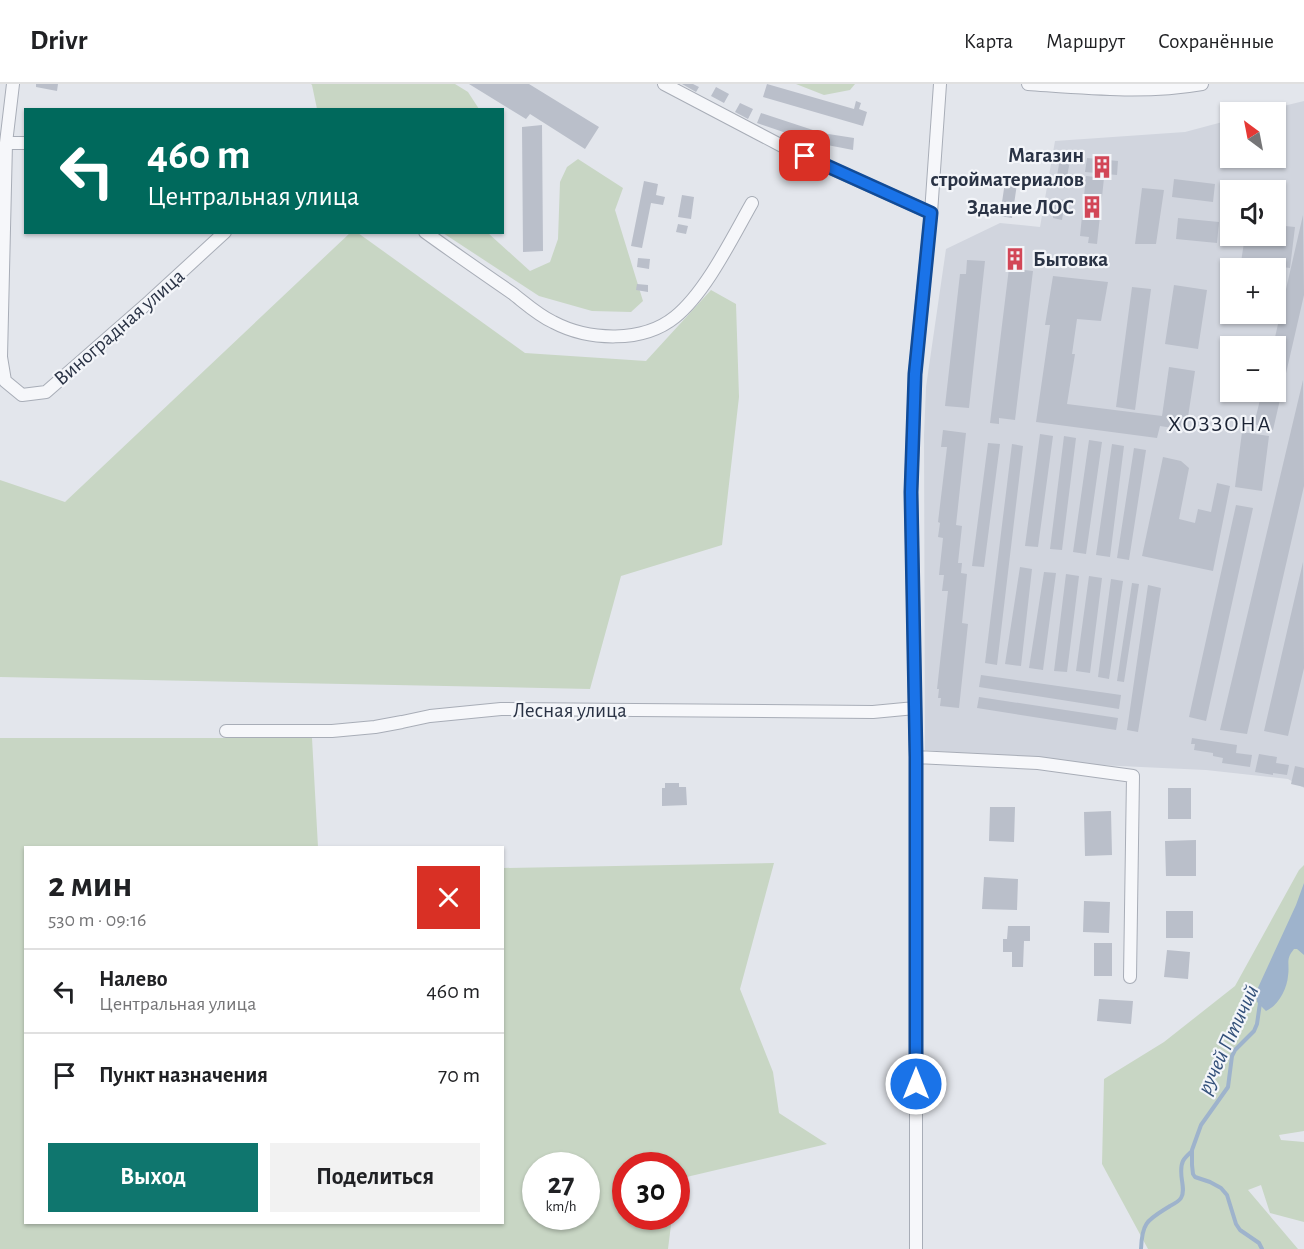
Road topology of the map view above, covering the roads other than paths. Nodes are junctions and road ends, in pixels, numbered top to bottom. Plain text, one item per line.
1 (664, 84) edge
2 (940, 84) edge
3 (1028, 84) edge
4 (1202, 84) edge
5 (13, 90) edge
6 (6, 143) junction
7 (24, 143) edge
8 (752, 203) dead end
9 (931, 213) junction
10 (220, 234) edge
11 (428, 234) edge
12 (915, 708) junction
13 (226, 731) dead end
14 (916, 757) junction
15 (1130, 977) dead end
16 (916, 1249) edge

1 - 9 street
2 - 9 street
3 - 4 street
5 - 6 street, Виноградная улица
6 - 7 street
6 - 10 street, Виноградная улица
8 - 11 street
9 - 12 street
12 - 13 street, Лесная улица
12 - 14 street
14 - 15 street
14 - 16 street

